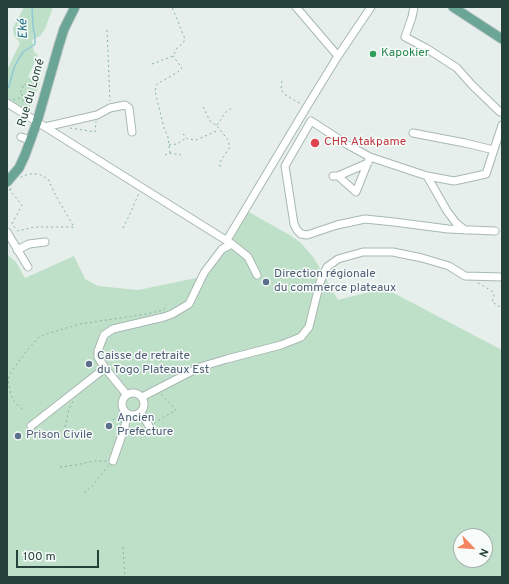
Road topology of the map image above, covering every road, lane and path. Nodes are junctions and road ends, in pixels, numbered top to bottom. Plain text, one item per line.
1 (75, 7) edge
2 (172, 7) edge
3 (296, 7) edge
4 (371, 7) edge
5 (414, 7) edge
6 (452, 7) edge
7 (108, 30) dead end
8 (502, 39) edge
9 (173, 56) junction
10 (338, 56) junction
11 (152, 64) dead end
12 (282, 81) dead end
13 (29, 92) junction
14 (34, 94) dead end
15 (26, 97) junction
16 (8, 103) edge
17 (203, 107) dead end
18 (110, 108) junction
19 (232, 108) dead end
20 (306, 108) junction
21 (502, 112) edge
22 (97, 115) junction
23 (37, 122) junction
24 (502, 125) edge
25 (217, 126) junction
26 (46, 127) junction
27 (67, 128) dead end
28 (219, 130) junction
29 (132, 132) dead end
30 (413, 133) dead end
31 (183, 134) dead end
32 (21, 137) dead end
33 (187, 138) junction
34 (30, 140) junction
35 (169, 145) junction
36 (494, 150) junction
37 (170, 153) junction
38 (165, 155) dead end
39 (181, 155) dead end
40 (369, 160) junction
41 (220, 168) dead end
42 (427, 176) junction
43 (18, 181) dead end
44 (10, 186) edge
45 (7, 188) edge
46 (141, 188) junction
47 (123, 228) dead end
48 (465, 230) junction
49 (7, 232) edge
50 (495, 232) dead end
51 (45, 242) dead end
52 (229, 242) junction
53 (17, 250) junction
54 (28, 267) dead end
55 (256, 275) dead end
56 (502, 277) edge
57 (478, 284) dead end
58 (167, 305) dead end
59 (502, 308) edge
60 (105, 368) junction
61 (156, 390) junction
62 (127, 395) junction
63 (75, 396) dead end
64 (142, 397) junction
65 (22, 409) dead end
66 (125, 412) junction
67 (141, 413) junction
68 (112, 420) dead end
69 (31, 426) dead end
70 (149, 426) joint
71 (65, 427) dead end
72 (113, 461) junction
73 (60, 467) dead end
74 (84, 493) dead end
75 (124, 547) dead end
76 (125, 577) edge

1 - 23 main road, Rue du Lomé
2 - 9 path
3 - 10 street
4 - 10 street
5 - 21 street
6 - 8 main road
7 - 18 path
9 - 11 path
9 - 35 path
10 - 20 street
12 - 20 path
13 - 14 path
13 - 15 path
13 - 15 path
15 - 16 path
16 - 23 street
17 - 25 path
18 - 22 street
18 - 29 street
19 - 25 path
20 - 52 street
22 - 26 street
22 - 27 path
23 - 26 street
23 - 34 main road, Rue du Lomé
24 - 36 street
25 - 28 path
26 - 46 street
28 - 33 path
28 - 41 path
30 - 36 street
31 - 33 path
32 - 34 street
33 - 35 path
34 - 44 main road, Rue du Lomé
35 - 37 path
36 - 42 street
37 - 38 path
37 - 39 path
40 - 40 street
40 - 42 street
40 - 48 street
42 - 48 street
43 - 44 path
44 - 45 path
46 - 47 path
46 - 52 street
48 - 50 street
49 - 53 street
51 - 53 street
52 - 55 street
52 - 60 street
53 - 54 street
56 - 61 street
57 - 59 path
58 - 65 path
60 - 62 street
60 - 69 street
61 - 64 street
61 - 70 path
62 - 64 street
62 - 66 street
63 - 71 path
64 - 67 street
66 - 67 street
66 - 68 path
66 - 72 street
67 - 70 street
72 - 73 path
72 - 74 path
75 - 76 path

